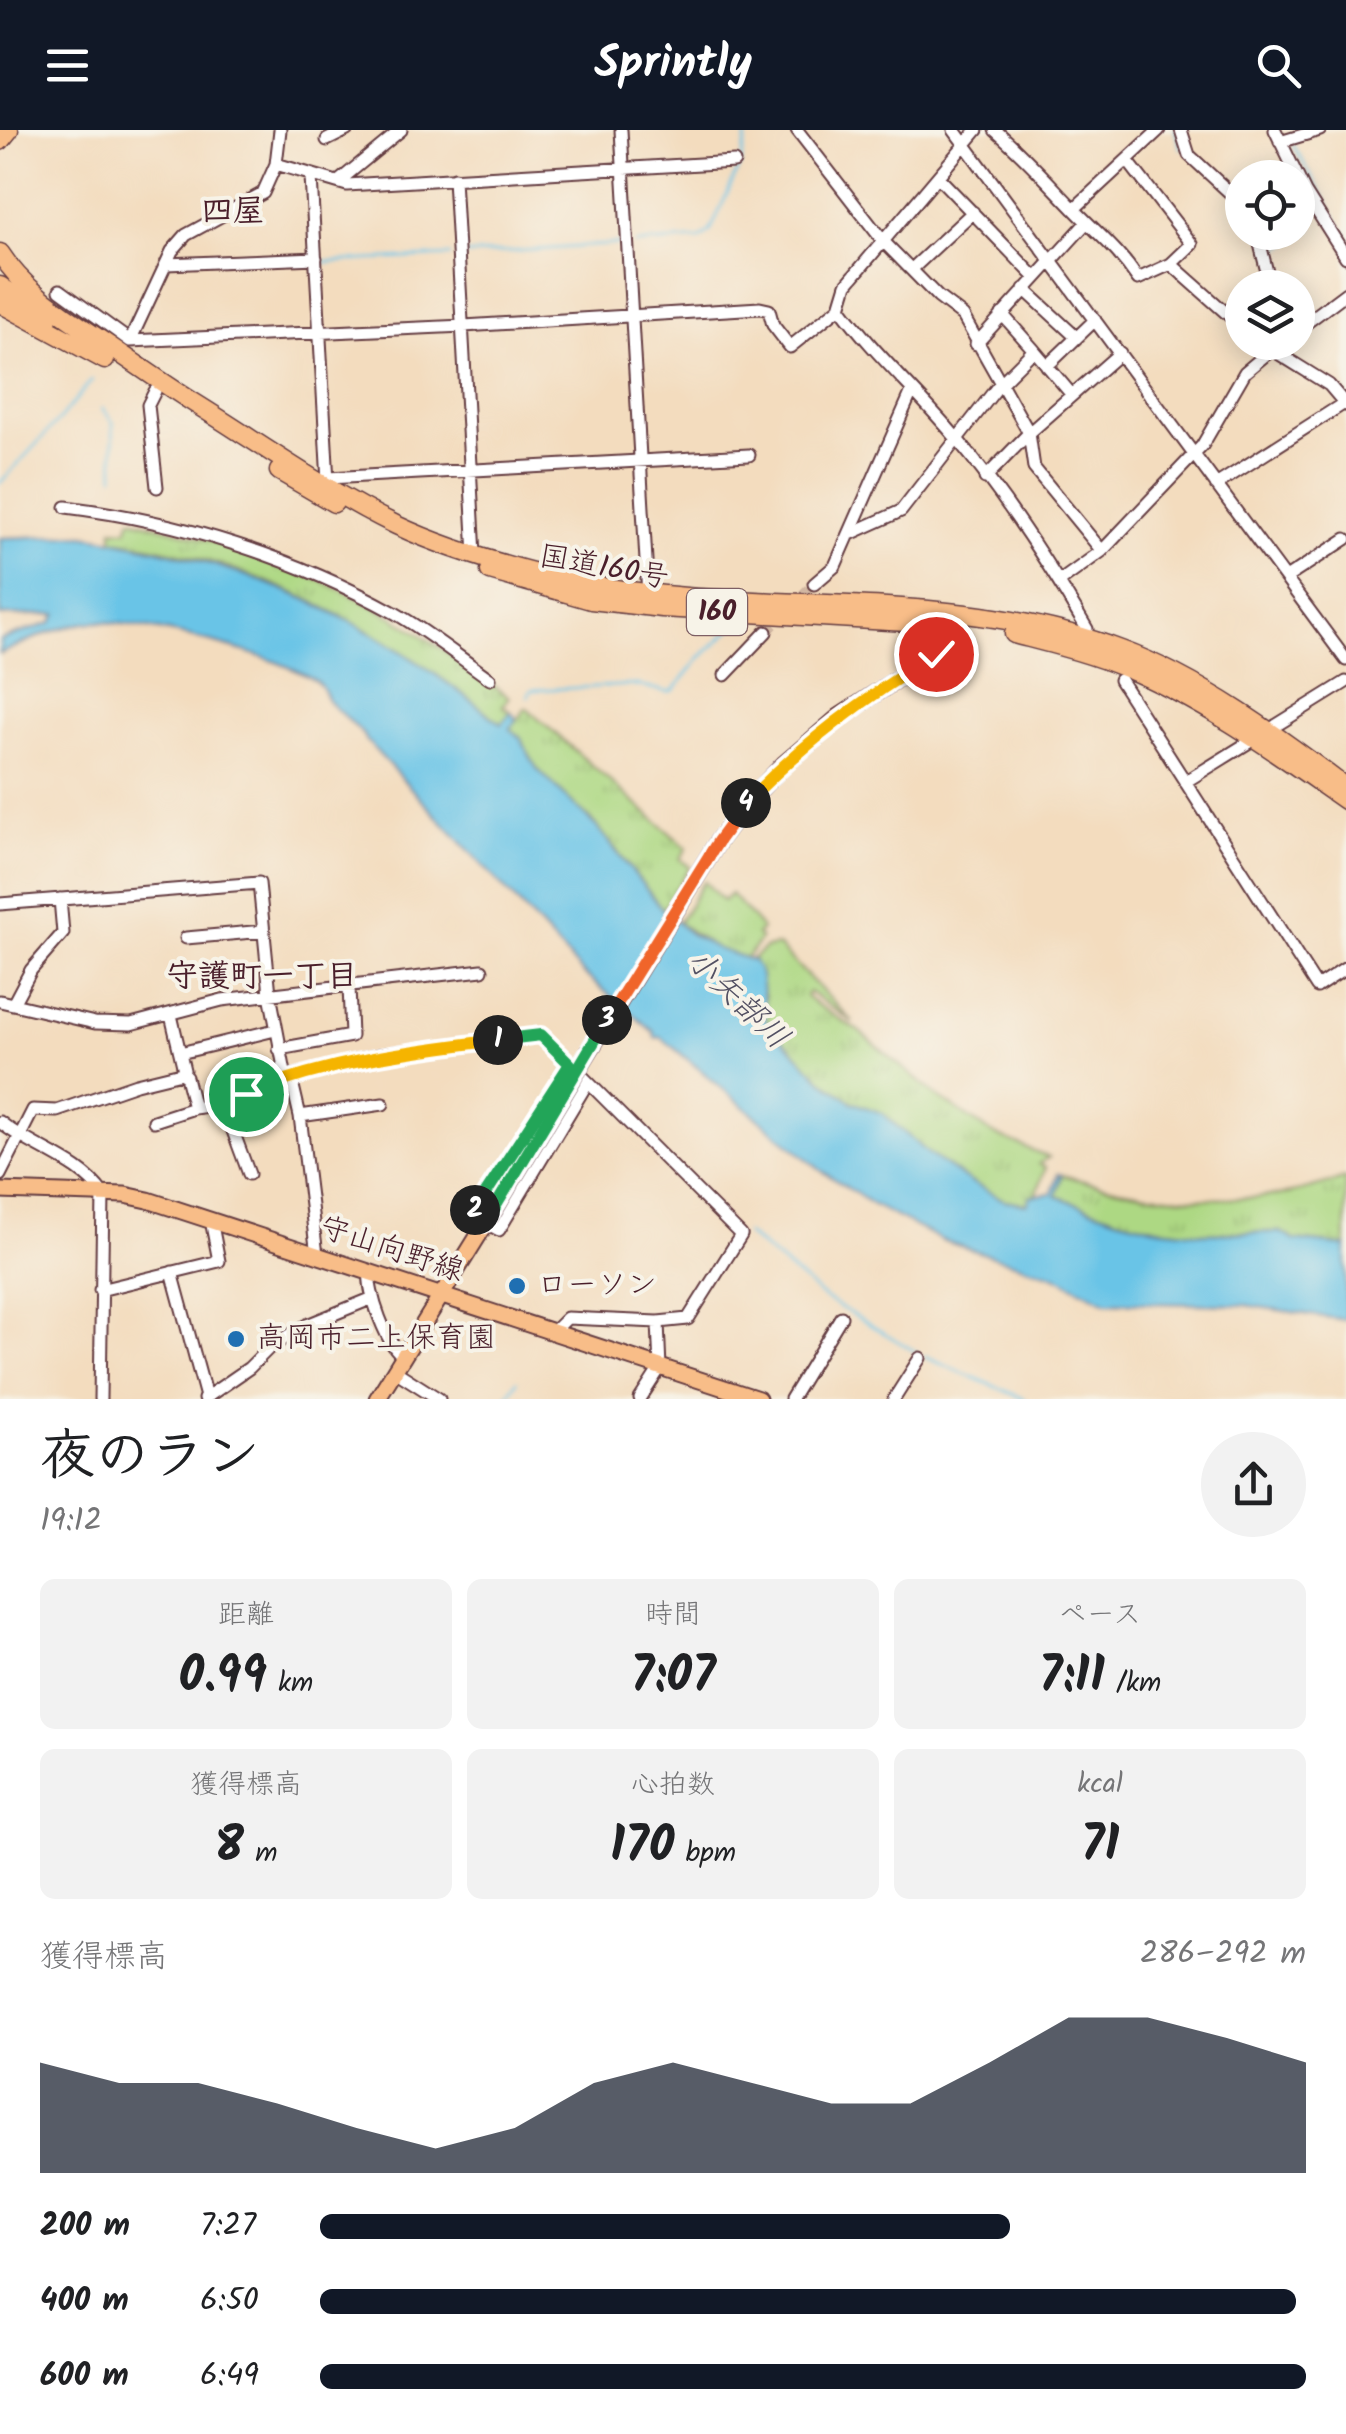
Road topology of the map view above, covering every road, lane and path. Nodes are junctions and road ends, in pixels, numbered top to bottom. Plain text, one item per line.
1 (9, 130) edge
2 (280, 130) edge
3 (347, 130) edge
4 (400, 130) edge
5 (621, 130) edge
6 (797, 130) edge
7 (954, 130) edge
8 (977, 130) edge
9 (995, 130) edge
10 (1160, 130) edge
11 (1181, 130) edge
12 (1320, 130) edge
13 (1284, 138) edge
14 (327, 140) dead end
15 (0, 141) edge
16 (966, 146) junction
17 (1127, 160) junction
18 (734, 162) dead end
19 (276, 164) junction
20 (624, 170) junction
21 (311, 176) junction
22 (938, 177) junction
23 (454, 178) junction
24 (338, 182) junction
25 (1225, 188) edge
26 (1074, 209) junction
27 (972, 212) junction
28 (1087, 222) junction
29 (883, 241) junction
30 (0, 253) edge
31 (1346, 257) edge
32 (316, 258) junction
33 (1050, 260) junction
34 (166, 264) junction
35 (1171, 264) junction
36 (912, 268) junction
37 (1035, 277) junction
38 (0, 284) edge
39 (60, 290) dead end
40 (1024, 290) junction
41 (1346, 293) edge
42 (0, 303) edge
43 (840, 307) junction
44 (1225, 312) edge
45 (1002, 314) junction
46 (632, 315) junction
47 (1315, 316) edge
48 (1095, 320) junction
49 (464, 326) junction
50 (318, 333) junction
51 (1076, 337) junction
52 (130, 341) junction
53 (976, 344) junction
54 (1034, 350) junction
55 (1120, 353) junction
56 (109, 355) junction
57 (1255, 360) edge
58 (1287, 360) edge
59 (1048, 366) junction
60 (1000, 385) junction
61 (154, 391) junction
62 (912, 391) junction
63 (1072, 396) junction
64 (1345, 403) edge
65 (1029, 433) junction
66 (958, 439) junction
67 (1194, 453) junction
68 (749, 456) dead end
69 (639, 463) junction
70 (470, 470) junction
71 (985, 478) junction
72 (328, 482) junction
73 (1216, 484) junction
74 (157, 487) dead end
75 (66, 507) dead end
76 (850, 534) junction
77 (1346, 540) edge
78 (1102, 551) junction
79 (475, 554) junction
80 (1286, 578) junction
81 (1059, 582) junction
82 (814, 584) tunnel mouth
83 (648, 595) junction
84 (953, 619) junction
85 (1087, 629) dead end
86 (766, 632) tunnel mouth
87 (1346, 660) edge
88 (724, 675) dead end
89 (490, 680) dead end
90 (1120, 680) dead end
91 (1346, 682) edge
92 (1262, 736) junction
93 (1186, 782) junction
94 (1346, 788) edge
95 (1346, 801) edge
96 (60, 899) junction
97 (0, 904) edge
98 (264, 931) junction
99 (186, 938) dead end
100 (1346, 968) edge
101 (482, 970) dead end
102 (349, 986) junction
103 (270, 994) junction
104 (7, 1002) edge
105 (172, 1015) junction
106 (312, 1028) dead end
107 (275, 1030) junction
108 (314, 1043) junction
109 (279, 1049) junction
110 (180, 1053) junction
111 (575, 1065) junction
112 (181, 1073) junction
113 (286, 1078) junction
114 (588, 1082) junction
115 (223, 1104) junction
116 (384, 1104) dead end
117 (194, 1108) junction
118 (300, 1116) junction
119 (154, 1121) dead end
120 (0, 1122) edge
121 (20, 1140) junction
122 (248, 1174) dead end
123 (0, 1175) edge
124 (0, 1191) edge
125 (103, 1194) junction
126 (489, 1218) junction
127 (211, 1220) junction
128 (316, 1255) junction
129 (172, 1272) junction
130 (370, 1272) junction
131 (100, 1290) junction
132 (441, 1296) junction
133 (374, 1298) junction
134 (841, 1316) dead end
135 (658, 1322) junction
136 (553, 1332) junction
137 (404, 1356) junction
138 (920, 1358) dead end
139 (660, 1368) junction
140 (394, 1371) junction
141 (205, 1398) edge
142 (100, 1399) edge
143 (377, 1399) edge
144 (438, 1399) edge
145 (640, 1399) edge
146 (758, 1399) edge
147 (790, 1399) edge
148 (894, 1399) edge

1 - 15 highway
2 - 19 street
3 - 14 street
4 - 24 street
5 - 20 street
6 - 29 street
7 - 16 street
8 - 16 street
9 - 26 street
10 - 17 street
11 - 25 street
12 - 13 street
13 - 31 street
16 - 22 street
16 - 33 street
17 - 26 street
17 - 35 street
18 - 20 street
19 - 21 street
19 - 34 street
20 - 23 street
20 - 46 street
21 - 24 street
21 - 32 street
22 - 27 street
22 - 29 street
23 - 24 street
23 - 49 street
26 - 28 street
27 - 36 street
27 - 37 street
28 - 33 street
28 - 35 street
29 - 36 street
29 - 43 street
30 - 56 highway, 160
32 - 34 street
32 - 50 street
33 - 37 street
33 - 48 street
34 - 52 street
35 - 44 street
36 - 53 street
37 - 40 street
38 - 56 highway, 160
39 - 52 street
40 - 45 street
40 - 51 street
41 - 47 street
42 - 56 highway, 160
43 - 46 street
43 - 62 street
45 - 53 street
45 - 54 street
46 - 49 street
46 - 69 street
48 - 51 street
48 - 55 street
49 - 50 street
49 - 70 street
50 - 52 street
50 - 72 street
51 - 59 street
53 - 60 street
54 - 59 street
54 - 60 street
55 - 63 street
55 - 67 street
56 - 61 highway, 国道160号 / 160
56 - 72 highway, 国道160号 / 160
57 - 67 street
58 - 64 street
59 - 63 street
60 - 65 street
60 - 66 street
61 - 74 street
61 - 84 highway, 国道160号 / 160
62 - 66 street
62 - 76 street
63 - 65 street
64 - 73 street
65 - 71 street
65 - 78 street
66 - 71 street
66 - 76 street
67 - 73 street
67 - 78 street
68 - 69 street
69 - 70 street
69 - 83 street
70 - 72 street
70 - 79 street
71 - 81 street
72 - 79 highway, 国道160号 / 160
73 - 80 street
75 - 89 street
76 - 82 street
77 - 80 street
78 - 81 street
79 - 83 highway, 国道160号 / 160
80 - 87 street
81 - 85 street
83 - 84 highway, 国道160号 / 160
84 - 92 highway, 国道160号 / 160
84 - 111 main road
86 - 88 street
90 - 93 street
91 - 92 street
92 - 93 street
92 - 94 highway, 国道160号 / 160
92 - 95 highway, 国道160号 / 160
93 - 100 street
96 - 97 street
96 - 98 street
96 - 104 street
98 - 99 street
98 - 103 street
101 - 102 street
102 - 103 street
102 - 108 street
103 - 105 street
103 - 107 street
104 - 105 street
105 - 110 street
106 - 108 street
107 - 109 street
107 - 110 street
108 - 109 street
109 - 113 street
110 - 112 street
111 - 113 street
111 - 114 street
111 - 126 main road, bridge
112 - 117 street
112 - 121 street
113 - 115 street
113 - 118 street
114 - 126 street
114 - 135 street
115 - 117 street
115 - 122 street
116 - 118 street
117 - 119 street
118 - 128 street
120 - 121 street
121 - 123 street
121 - 125 street
124 - 125 main road, 守山向野線
125 - 127 main road, 守山向野線
125 - 131 street
126 - 132 main road
127 - 128 main road, 守山向野線
127 - 129 street
128 - 130 main road, 守山向野線
129 - 131 street
129 - 141 street
130 - 132 main road, 守山向野線
130 - 133 street
131 - 142 street
132 - 136 main road, 守山向野線
132 - 137 main road
133 - 137 street
133 - 141 street
134 - 147 street
135 - 136 street
135 - 139 street
136 - 139 main road, 守山向野線
137 - 140 main road
138 - 148 street
139 - 145 street
139 - 146 main road, 守山向野線
140 - 143 main road
140 - 144 street

